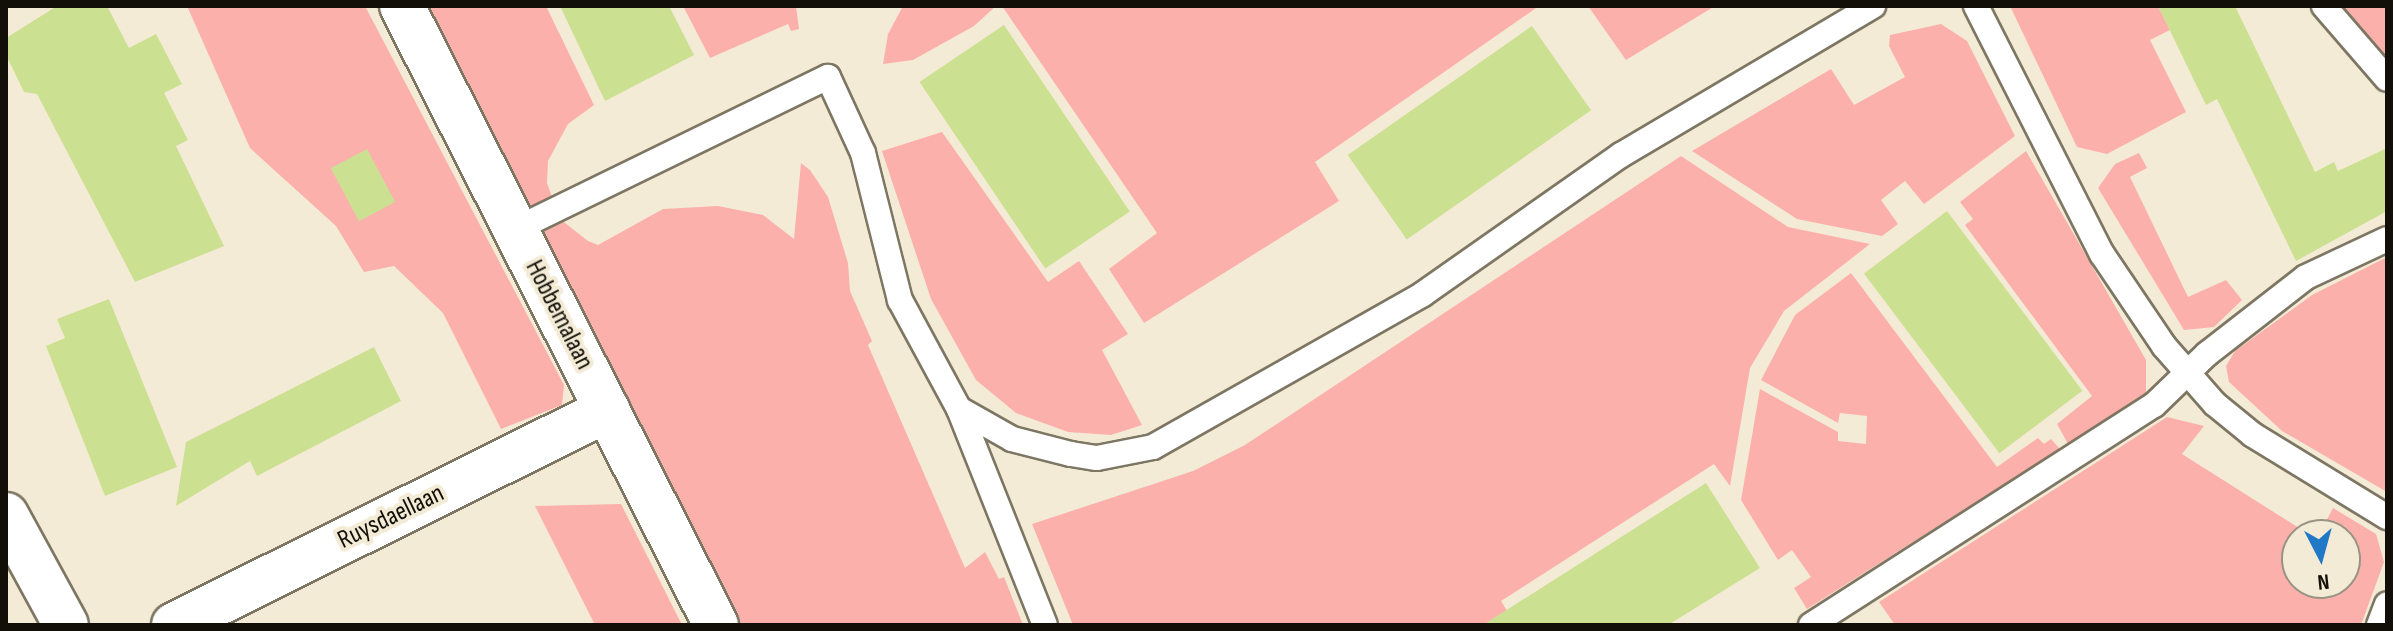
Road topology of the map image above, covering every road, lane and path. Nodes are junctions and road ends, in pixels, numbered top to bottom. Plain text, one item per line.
1 (402, 6) edge
2 (1873, 6) edge
3 (1976, 6) edge
4 (2324, 6) edge
5 (2387, 79) edge
6 (516, 229) junction
7 (2387, 239) edge
8 (2187, 373) junction
9 (959, 409) junction
10 (608, 410) junction
11 (6, 515) edge
12 (2387, 517) edge
13 (2387, 604) edge
14 (66, 625) edge
15 (174, 625) edge
16 (716, 625) edge
17 (1045, 625) edge
18 (1811, 625) edge
19 (2379, 625) edge

1 - 6 street, Hobbemalaan
2 - 9 lane
3 - 8 lane
4 - 5 lane
6 - 9 lane
6 - 10 street, Hobbemalaan
7 - 8 lane
8 - 12 lane
8 - 18 lane
9 - 17 lane
10 - 15 street, Ruysdaellaan
10 - 16 street, Hobbemalaan
11 - 14 street
13 - 19 lane

